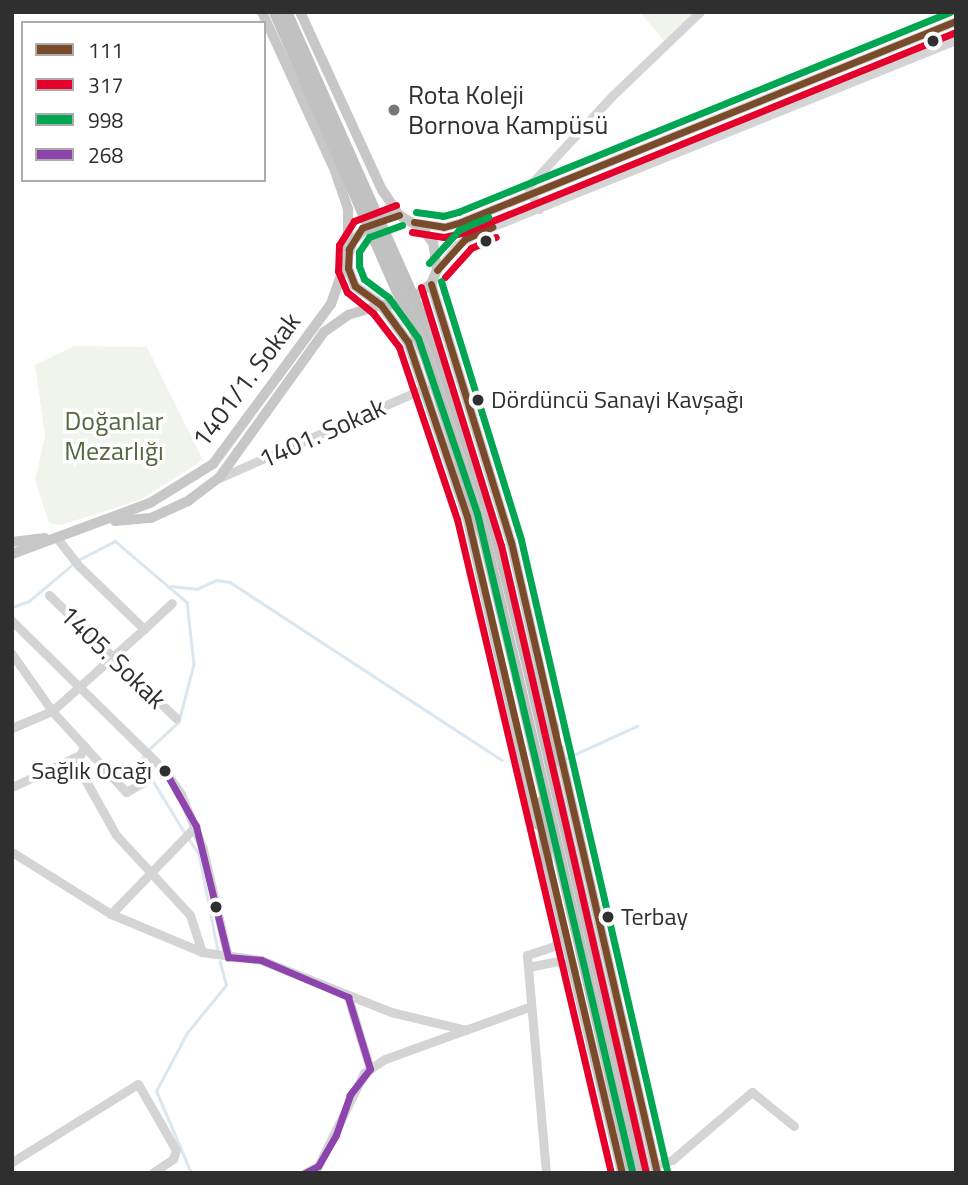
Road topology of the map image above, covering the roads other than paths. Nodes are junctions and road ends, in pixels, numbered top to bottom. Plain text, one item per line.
1 (262, 12) edge
2 (275, 12) edge
3 (286, 12) edge
4 (300, 12) edge
5 (700, 12) edge
6 (956, 21) edge
7 (956, 40) edge
8 (531, 194) junction
9 (539, 209) junction
10 (399, 215) junction
11 (414, 222) junction
12 (349, 249) junction
13 (437, 270) junction
14 (431, 284) junction
15 (381, 305) junction
16 (425, 388) junction
17 (219, 478) junction
18 (102, 522) junction
19 (58, 539) junction
20 (12, 542) edge
21 (12, 554) edge
22 (49, 595) dead end
23 (172, 603) dead end
24 (12, 621) edge
25 (144, 629) junction
26 (12, 654) edge
27 (114, 659) junction
28 (524, 677) junction
29 (81, 688) junction
30 (52, 711) junction
31 (176, 718) dead end
32 (553, 726) junction
33 (12, 728) edge
34 (532, 740) junction
35 (85, 746) junction
36 (73, 758) junction
37 (144, 782) dead end
38 (12, 787) edge
39 (560, 803) junction
40 (196, 826) junction
41 (12, 852) edge
42 (547, 862) junction
43 (152, 872) junction
44 (111, 914) junction
45 (562, 920) junction
46 (202, 952) junction
47 (228, 957) junction
48 (528, 967) junction
49 (576, 974) junction
50 (348, 997) junction
51 (529, 1007) junction
52 (466, 1030) junction
53 (370, 1069) junction
54 (794, 1126) dead end
55 (12, 1162) edge
56 (321, 1169) edge
57 (651, 1171) edge
58 (152, 1173) edge
59 (305, 1173) edge
60 (546, 1173) edge
61 (622, 1173) edge
62 (633, 1173) edge

1 - 12 main road
2 - 28 highway, bridge
3 - 28 highway, bridge
4 - 10 main road
5 - 8 street
6 - 8 street
7 - 9 street
8 - 9 street
8 - 11 street
9 - 13 street
10 - 11 main road
10 - 12 main road
11 - 13 main road
12 - 15 main road
12 - 18 main road, 1401/1. Sokak
13 - 14 main road
14 - 15 main road
14 - 32 main road
15 - 16 main road
15 - 17 main road, 1401/1. Sokak
16 - 17 street, 1401. Sokak
16 - 42 main road
17 - 18 main road, 1401/1. Sokak
18 - 19 main road, 1401/1. Sokak
19 - 20 main road
19 - 21 main road, 1401/1. Sokak
19 - 25 street
22 - 27 street, 1405. Sokak
23 - 25 street
24 - 29 street
25 - 27 street
26 - 30 street
27 - 29 street
27 - 31 street, 1405. Sokak
28 - 34 highway
28 - 39 highway
29 - 30 street
29 - 40 street
30 - 33 street
30 - 35 street
32 - 39 highway
32 - 57 main road
34 - 42 highway
34 - 62 highway
35 - 36 street
35 - 37 street
36 - 38 street
36 - 43 street
39 - 57 highway
40 - 43 street
40 - 47 street
41 - 44 street
42 - 45 main road
43 - 44 street
43 - 46 street
44 - 46 street
45 - 48 street
45 - 49 main road
46 - 47 street
47 - 50 street
48 - 49 street
48 - 51 street
49 - 61 main road
50 - 52 street
50 - 53 street
51 - 52 street
51 - 60 street
52 - 53 street
53 - 56 street
54 - 57 street
55 - 58 street
56 - 59 street

